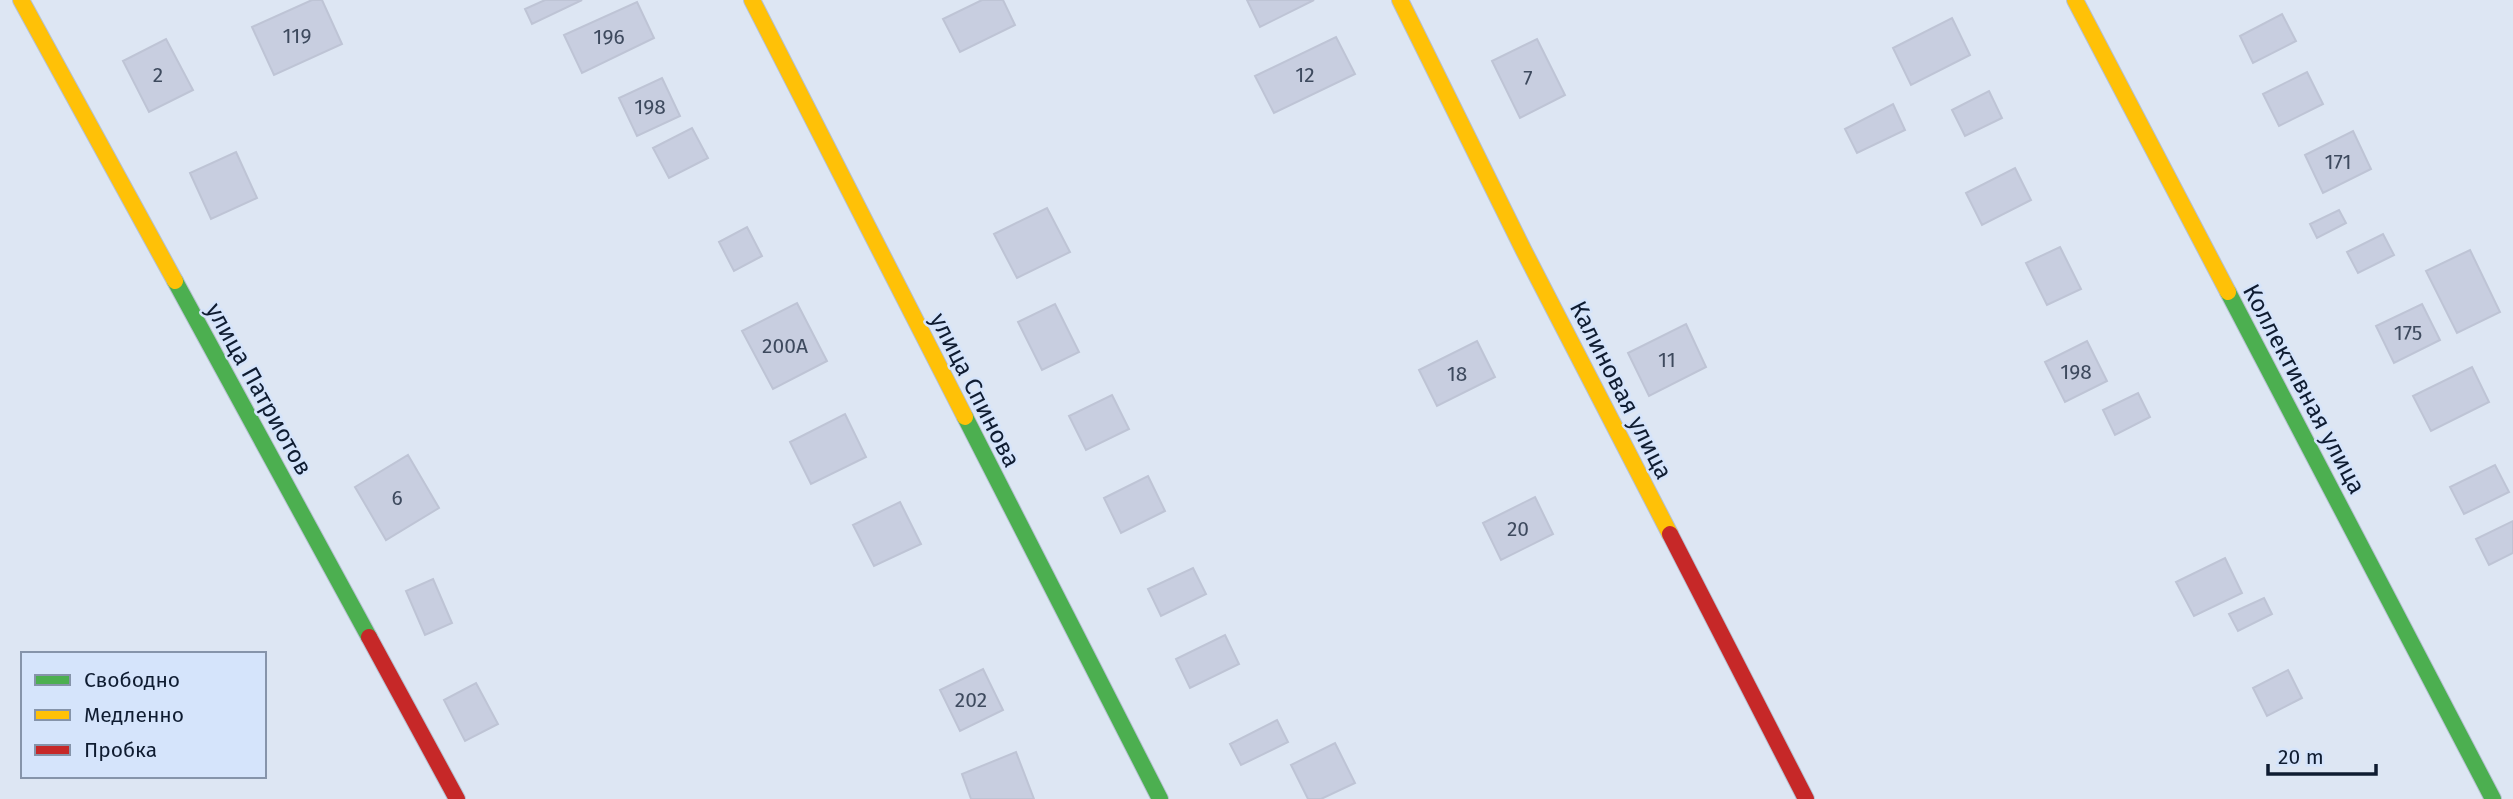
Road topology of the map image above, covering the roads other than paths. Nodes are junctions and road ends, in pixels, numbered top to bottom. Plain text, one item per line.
1 (21, 0) edge
2 (752, 0) edge
3 (1400, 0) edge
4 (2075, 0) edge
5 (457, 799) edge
6 (1160, 799) edge
7 (1806, 799) edge
8 (2493, 799) edge

1 - 5 street, улица Патриотов
2 - 6 street, улица Спинова
3 - 7 street, Калиновая улица
4 - 8 street, Коллективная улица

